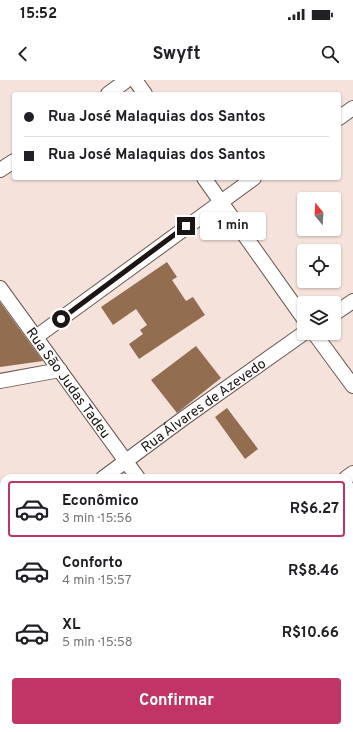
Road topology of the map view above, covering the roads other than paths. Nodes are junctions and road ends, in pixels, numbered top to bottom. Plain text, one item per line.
1 (127, 80) edge
2 (135, 80) edge
3 (111, 92) edge
4 (144, 92) edge
5 (353, 108) edge
6 (341, 117) edge
7 (12, 162) edge
8 (0, 170) edge
9 (205, 180) edge
10 (251, 180) edge
11 (220, 202) junction
12 (0, 288) edge
13 (353, 301) edge
14 (297, 309) edge
15 (341, 309) edge
16 (36, 337) junction
17 (297, 338) edge
18 (319, 340) edge
19 (60, 370) junction
20 (0, 381) edge
21 (353, 386) edge
22 (126, 461) junction
23 (108, 474) edge
24 (135, 474) edge

1 - 3 street
2 - 4 street
5 - 6 street
7 - 8 street
9 - 11 street
10 - 11 street
11 - 14 street
11 - 16 street
12 - 16 street, Rua São Judas Tadeu
13 - 15 street
16 - 19 street, Rua São Judas Tadeu
17 - 22 street, Rua Álvares de Azevedo
18 - 21 street
19 - 20 street
19 - 22 street, Rua São Judas Tadeu
22 - 23 street, Rua Álvares de Azevedo
22 - 24 street, Rua São Judas Tadeu

